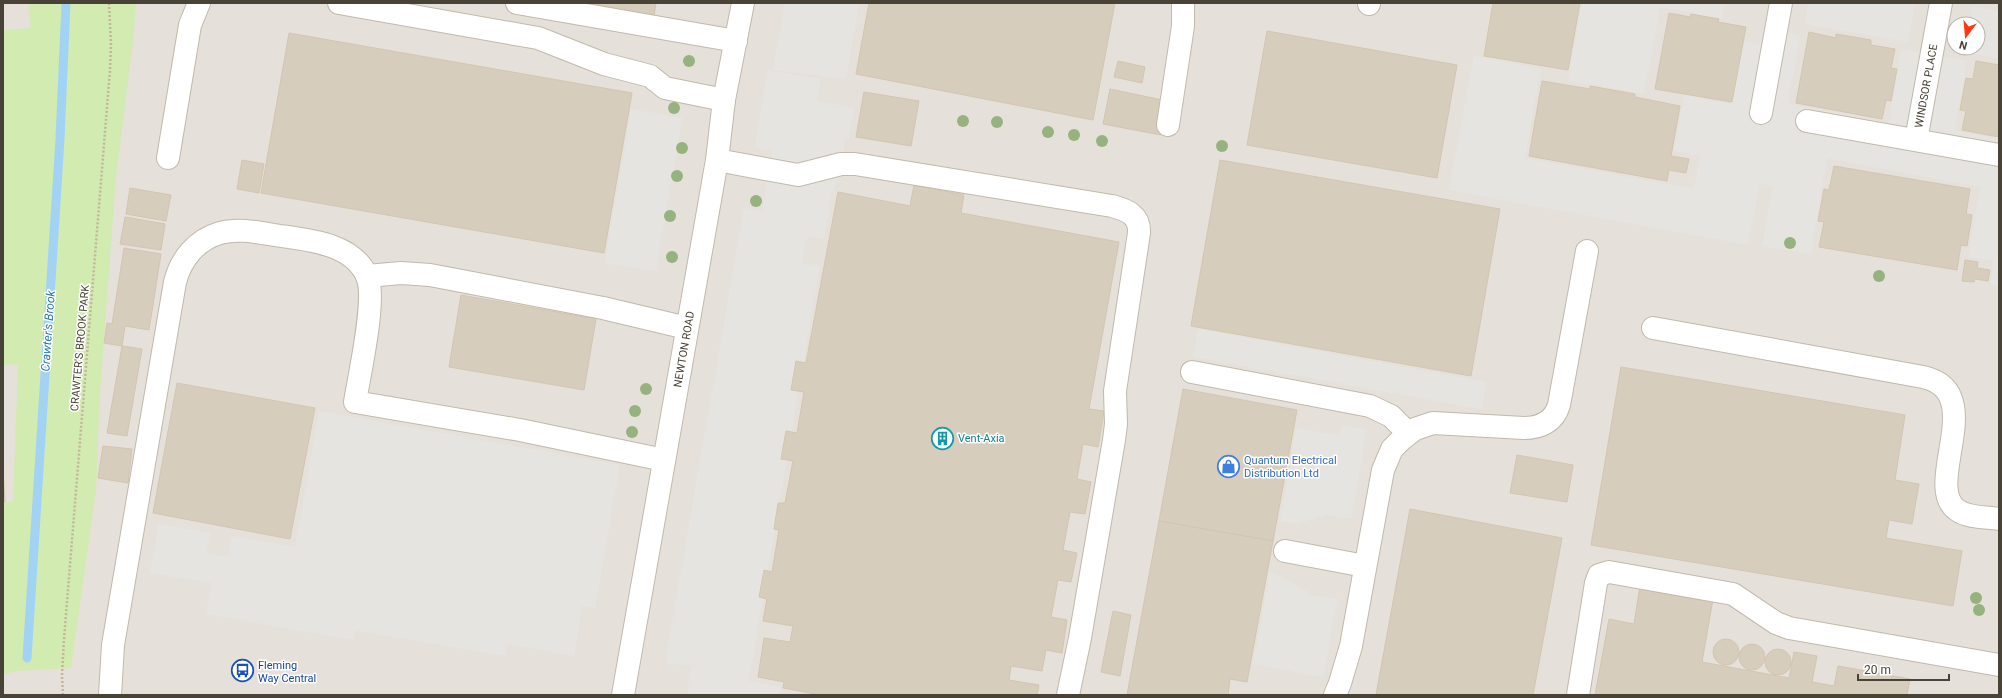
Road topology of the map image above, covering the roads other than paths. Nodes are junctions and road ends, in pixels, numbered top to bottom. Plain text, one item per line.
1 (199, 3) edge
2 (339, 3) edge
3 (517, 3) edge
4 (743, 3) edge
5 (1183, 3) edge
6 (1781, 3) edge
7 (1941, 3) edge
8 (736, 41) junction
9 (724, 100) junction
10 (1761, 113) dead end
11 (1807, 121) dead end
12 (1168, 125) dead end
13 (1916, 140) junction
14 (1999, 155) edge
15 (168, 158) dead end
16 (717, 160) junction
17 (1587, 251) dead end
18 (367, 276) junction
19 (687, 328) junction
20 (1653, 328) dead end
21 (1192, 372) dead end
22 (1408, 433) junction
23 (664, 460) junction
24 (1999, 519) edge
25 (1286, 551) dead end
26 (1366, 566) junction
27 (1999, 665) edge
28 (110, 695) edge
29 (623, 695) edge
30 (1068, 695) edge
31 (1334, 695) edge
32 (1578, 695) edge

1 - 15 street
2 - 9 street
3 - 8 street
4 - 8 street, NEWTON ROAD
5 - 12 street
6 - 10 street
7 - 13 street, WINDSOR PLACE
8 - 9 street, NEWTON ROAD
9 - 16 street, NEWTON ROAD
11 - 13 street
13 - 14 street
16 - 19 street, NEWTON ROAD
16 - 30 street
17 - 22 street
18 - 19 street
18 - 23 street
18 - 28 street
19 - 23 street, NEWTON ROAD
20 - 24 street
21 - 22 street
22 - 26 street
23 - 29 street, NEWTON ROAD
25 - 26 street
26 - 31 street
27 - 32 street

